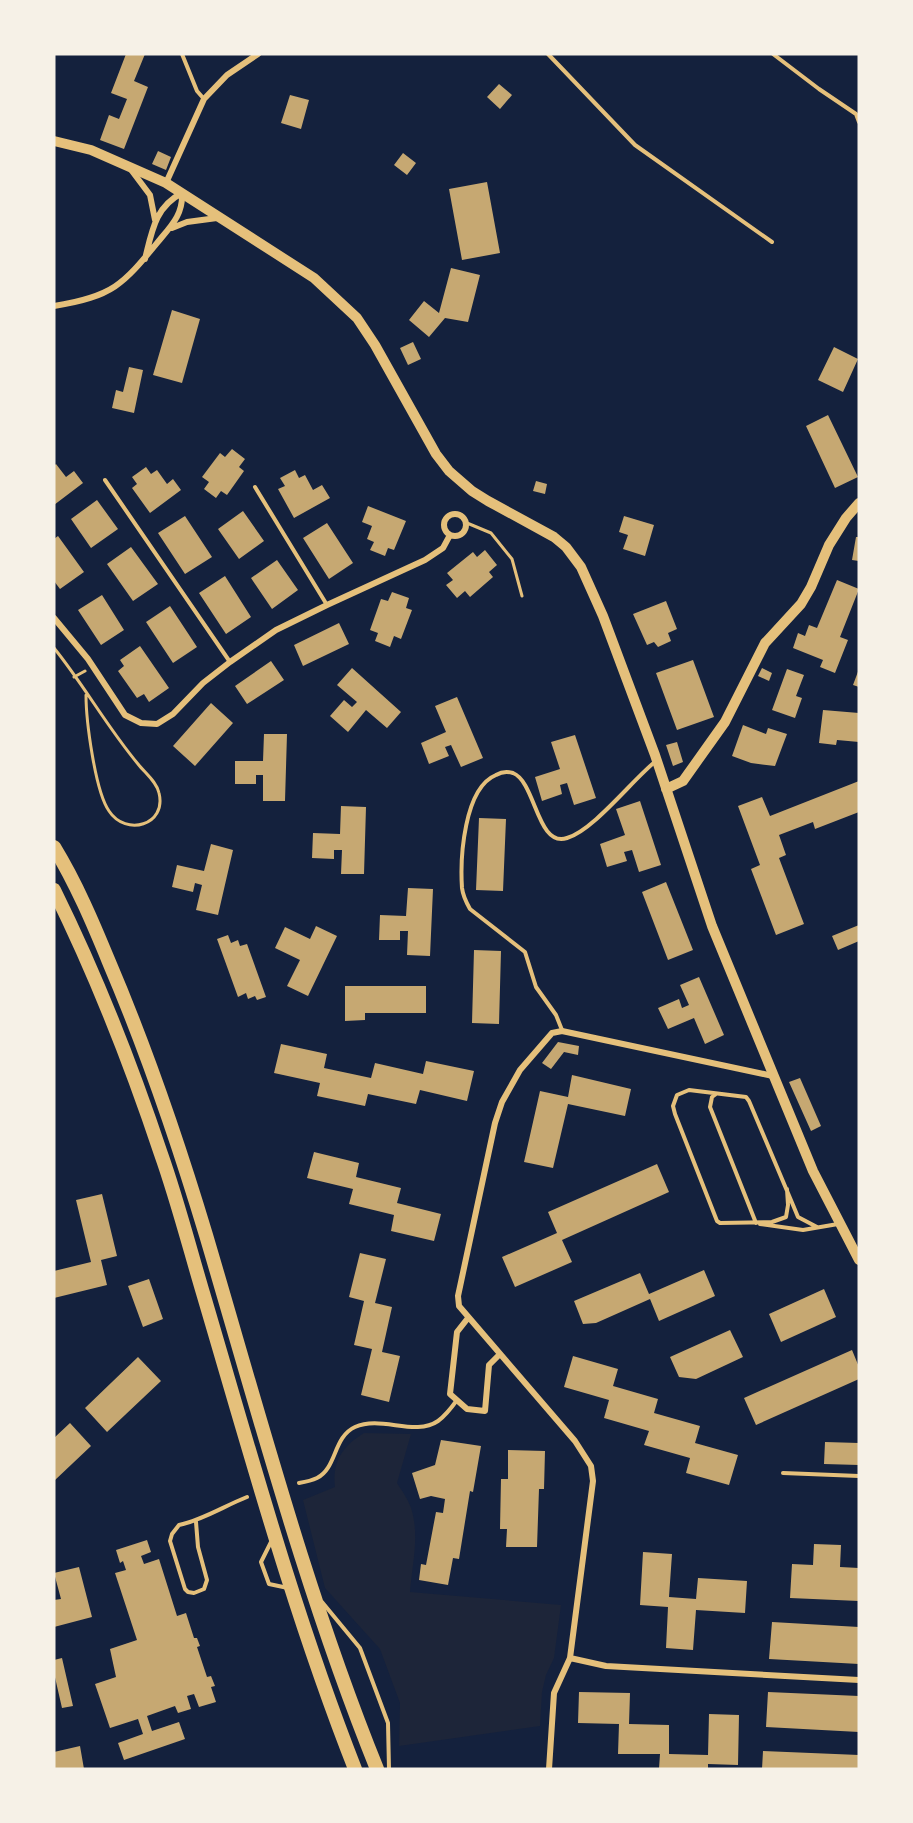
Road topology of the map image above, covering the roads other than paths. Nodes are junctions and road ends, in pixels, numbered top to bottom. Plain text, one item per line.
1 (182, 54) edge
2 (258, 54) edge
3 (548, 54) edge
4 (773, 54) edge
5 (204, 99) junction
6 (859, 122) edge
7 (54, 141) edge
8 (126, 163) junction
9 (166, 183) junction
10 (182, 192) junction
11 (222, 219) junction
12 (155, 224) junction
13 (171, 228) junction
14 (772, 242) dead end
15 (145, 259) junction
16 (54, 306) edge
17 (105, 480) dead end
18 (255, 487) dead end
19 (859, 503) edge
20 (450, 535) junction
21 (327, 605) junction
22 (54, 618) edge
23 (230, 662) junction
24 (656, 757) junction
25 (666, 789) junction
26 (54, 847) edge
27 (54, 890) edge
28 (562, 1031) junction
29 (773, 1076) junction
30 (717, 1093) junction
31 (787, 1189) junction
32 (756, 1223) junction
33 (840, 1224) junction
34 (817, 1227) junction
35 (859, 1260) edge
36 (468, 1318) junction
37 (500, 1354) junction
38 (457, 1400) junction
39 (783, 1473) dead end
40 (859, 1476) edge
41 (299, 1483) dead end
42 (247, 1497) dead end
43 (196, 1522) junction
44 (274, 1534) junction
45 (291, 1589) junction
46 (314, 1592) junction
47 (570, 1658) junction
48 (859, 1680) edge
49 (327, 1698) junction
50 (347, 1769) edge
51 (355, 1769) edge
52 (377, 1769) edge
53 (389, 1769) edge
54 (549, 1769) edge

1 - 5 lane
2 - 5 street
3 - 14 lane
4 - 6 lane
5 - 9 street
7 - 8 main road
8 - 9 main road
8 - 12 street
9 - 10 main road
10 - 11 main road
10 - 12 street
10 - 13 street
11 - 13 street
11 - 24 main road
12 - 15 street
13 - 15 street
15 - 16 street
17 - 23 lane
18 - 21 lane
19 - 25 main road
20 - 20 street
20 - 21 street
21 - 23 street
22 - 23 street
24 - 25 main road
24 - 28 lane
25 - 29 main road
26 - 46 highway
27 - 44 highway
28 - 29 street
28 - 36 street
29 - 33 main road
30 - 31 lane
30 - 32 lane
30 - 32 lane
31 - 32 lane
31 - 34 lane
32 - 34 lane
33 - 34 lane
33 - 35 main road
36 - 37 street
36 - 38 street
37 - 38 street
37 - 47 street
38 - 41 lane
39 - 40 lane
42 - 43 lane
43 - 43 lane
44 - 45 highway
44 - 45 lane
45 - 49 highway
46 - 52 highway
46 - 53 lane
47 - 48 street
47 - 54 street
49 - 50 highway
49 - 51 highway

